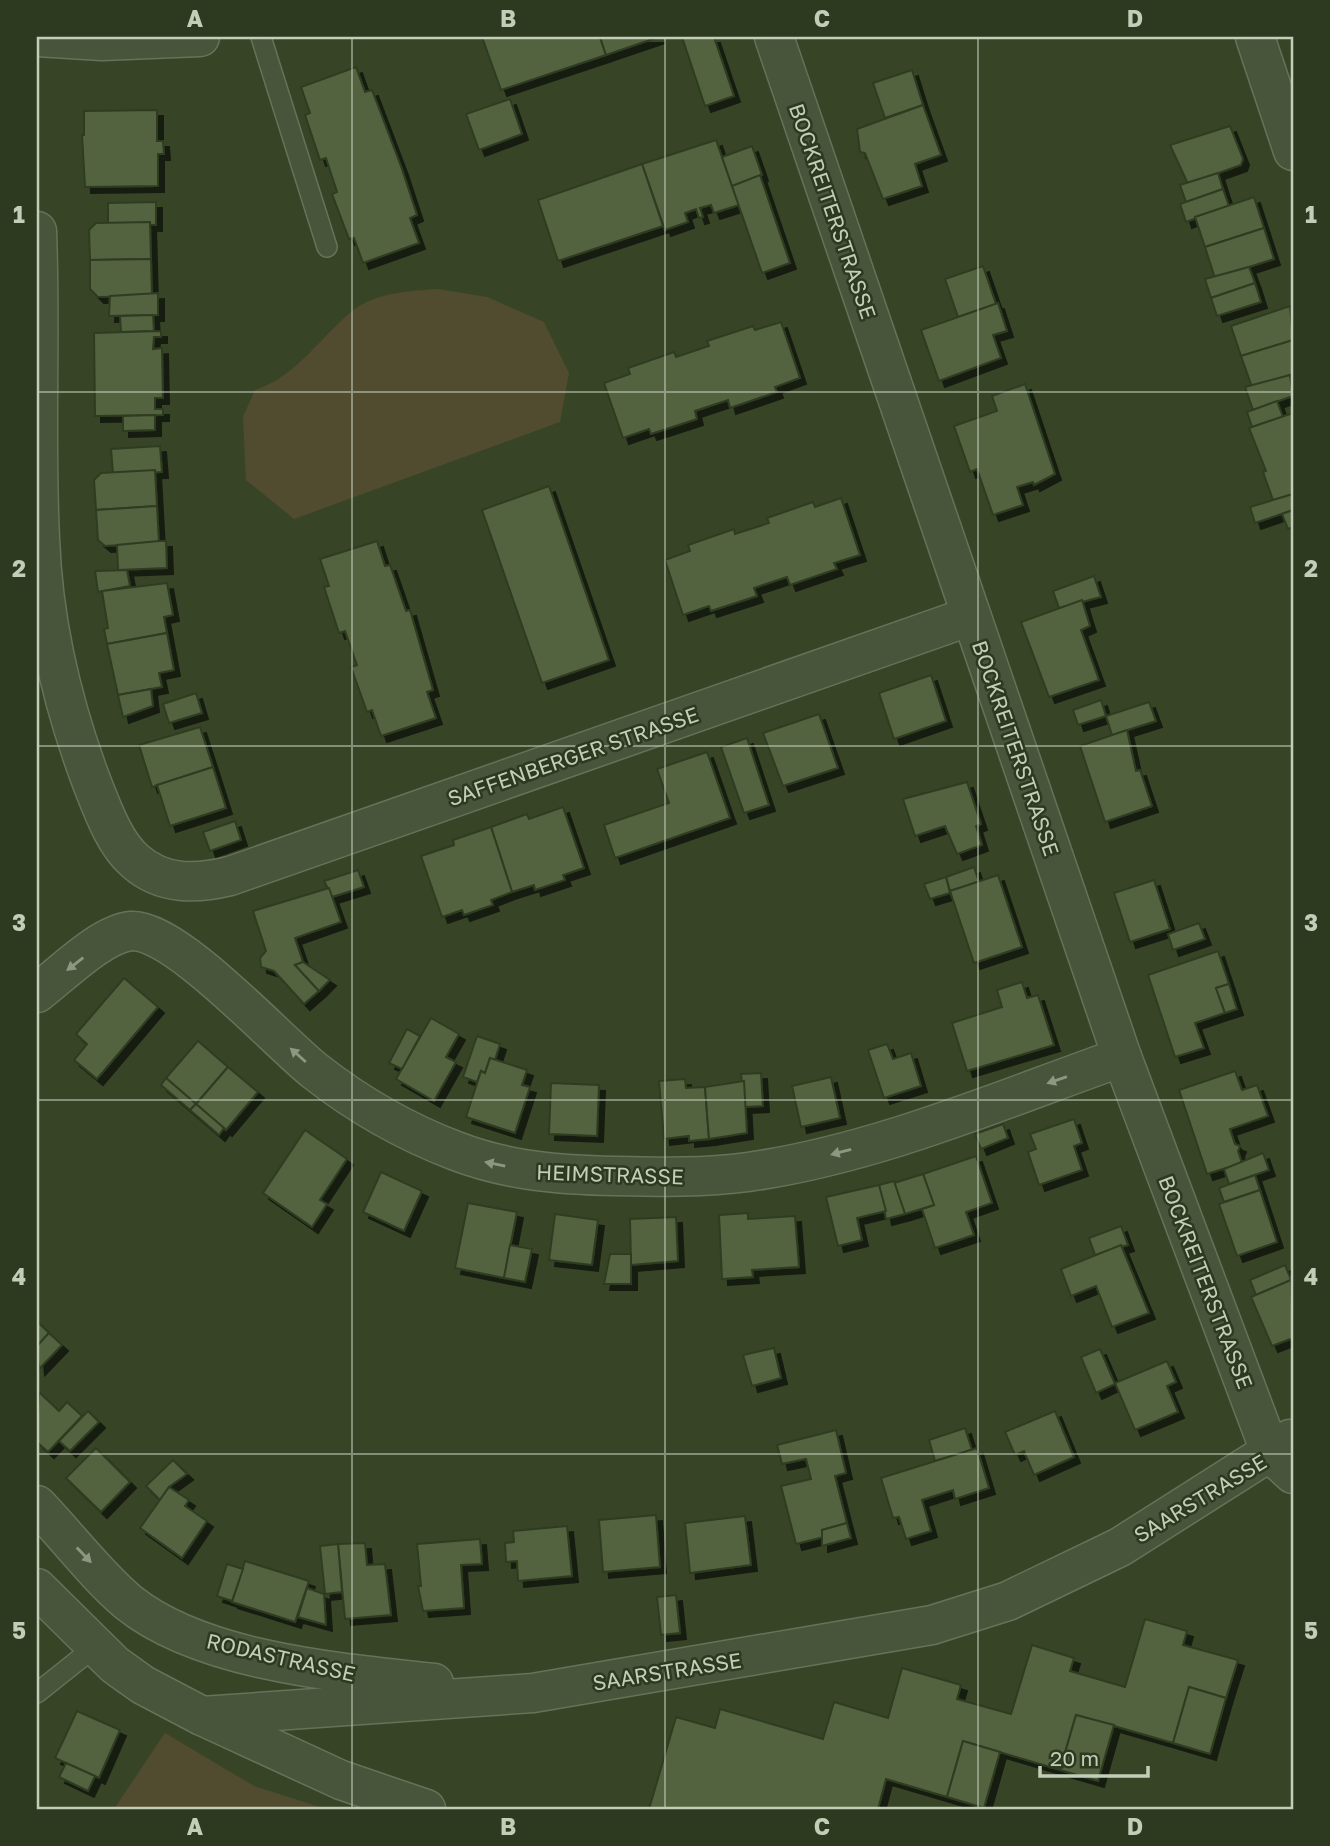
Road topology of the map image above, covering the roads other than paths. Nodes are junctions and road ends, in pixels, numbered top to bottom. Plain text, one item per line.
1 (37, 37) edge
2 (200, 37) edge
3 (261, 37) edge
4 (774, 37) edge
5 (1255, 37) edge
6 (1293, 150) edge
7 (327, 247) dead end
8 (37, 248) edge
9 (38, 440) edge
10 (971, 616) junction
11 (43, 626) edge
12 (37, 993) edge
13 (1122, 1058) junction
14 (1286, 1455) edge
15 (37, 1505) edge
16 (37, 1588) edge
17 (96, 1646) junction
18 (37, 1693) edge
19 (533, 1693) junction
20 (202, 1716) junction
21 (426, 1809) edge

1 - 2 street
3 - 7 lane
4 - 10 street, BOCKREITERSTRASSE
5 - 6 street
8 - 9 street
9 - 11 street
10 - 11 street, SAFFENBERGER STRASSE
10 - 13 street, BOCKREITERSTRASSE
13 -> 12 street, HEIMSTRASSE
13 - 14 street, BOCKREITERSTRASSE
14 - 19 street, SAARSTRASSE
15 -> 19 street, RODASTRASSE
16 - 17 street
17 - 18 lane
17 - 20 street
19 - 20 street, SAARSTRASSE
20 - 21 street

